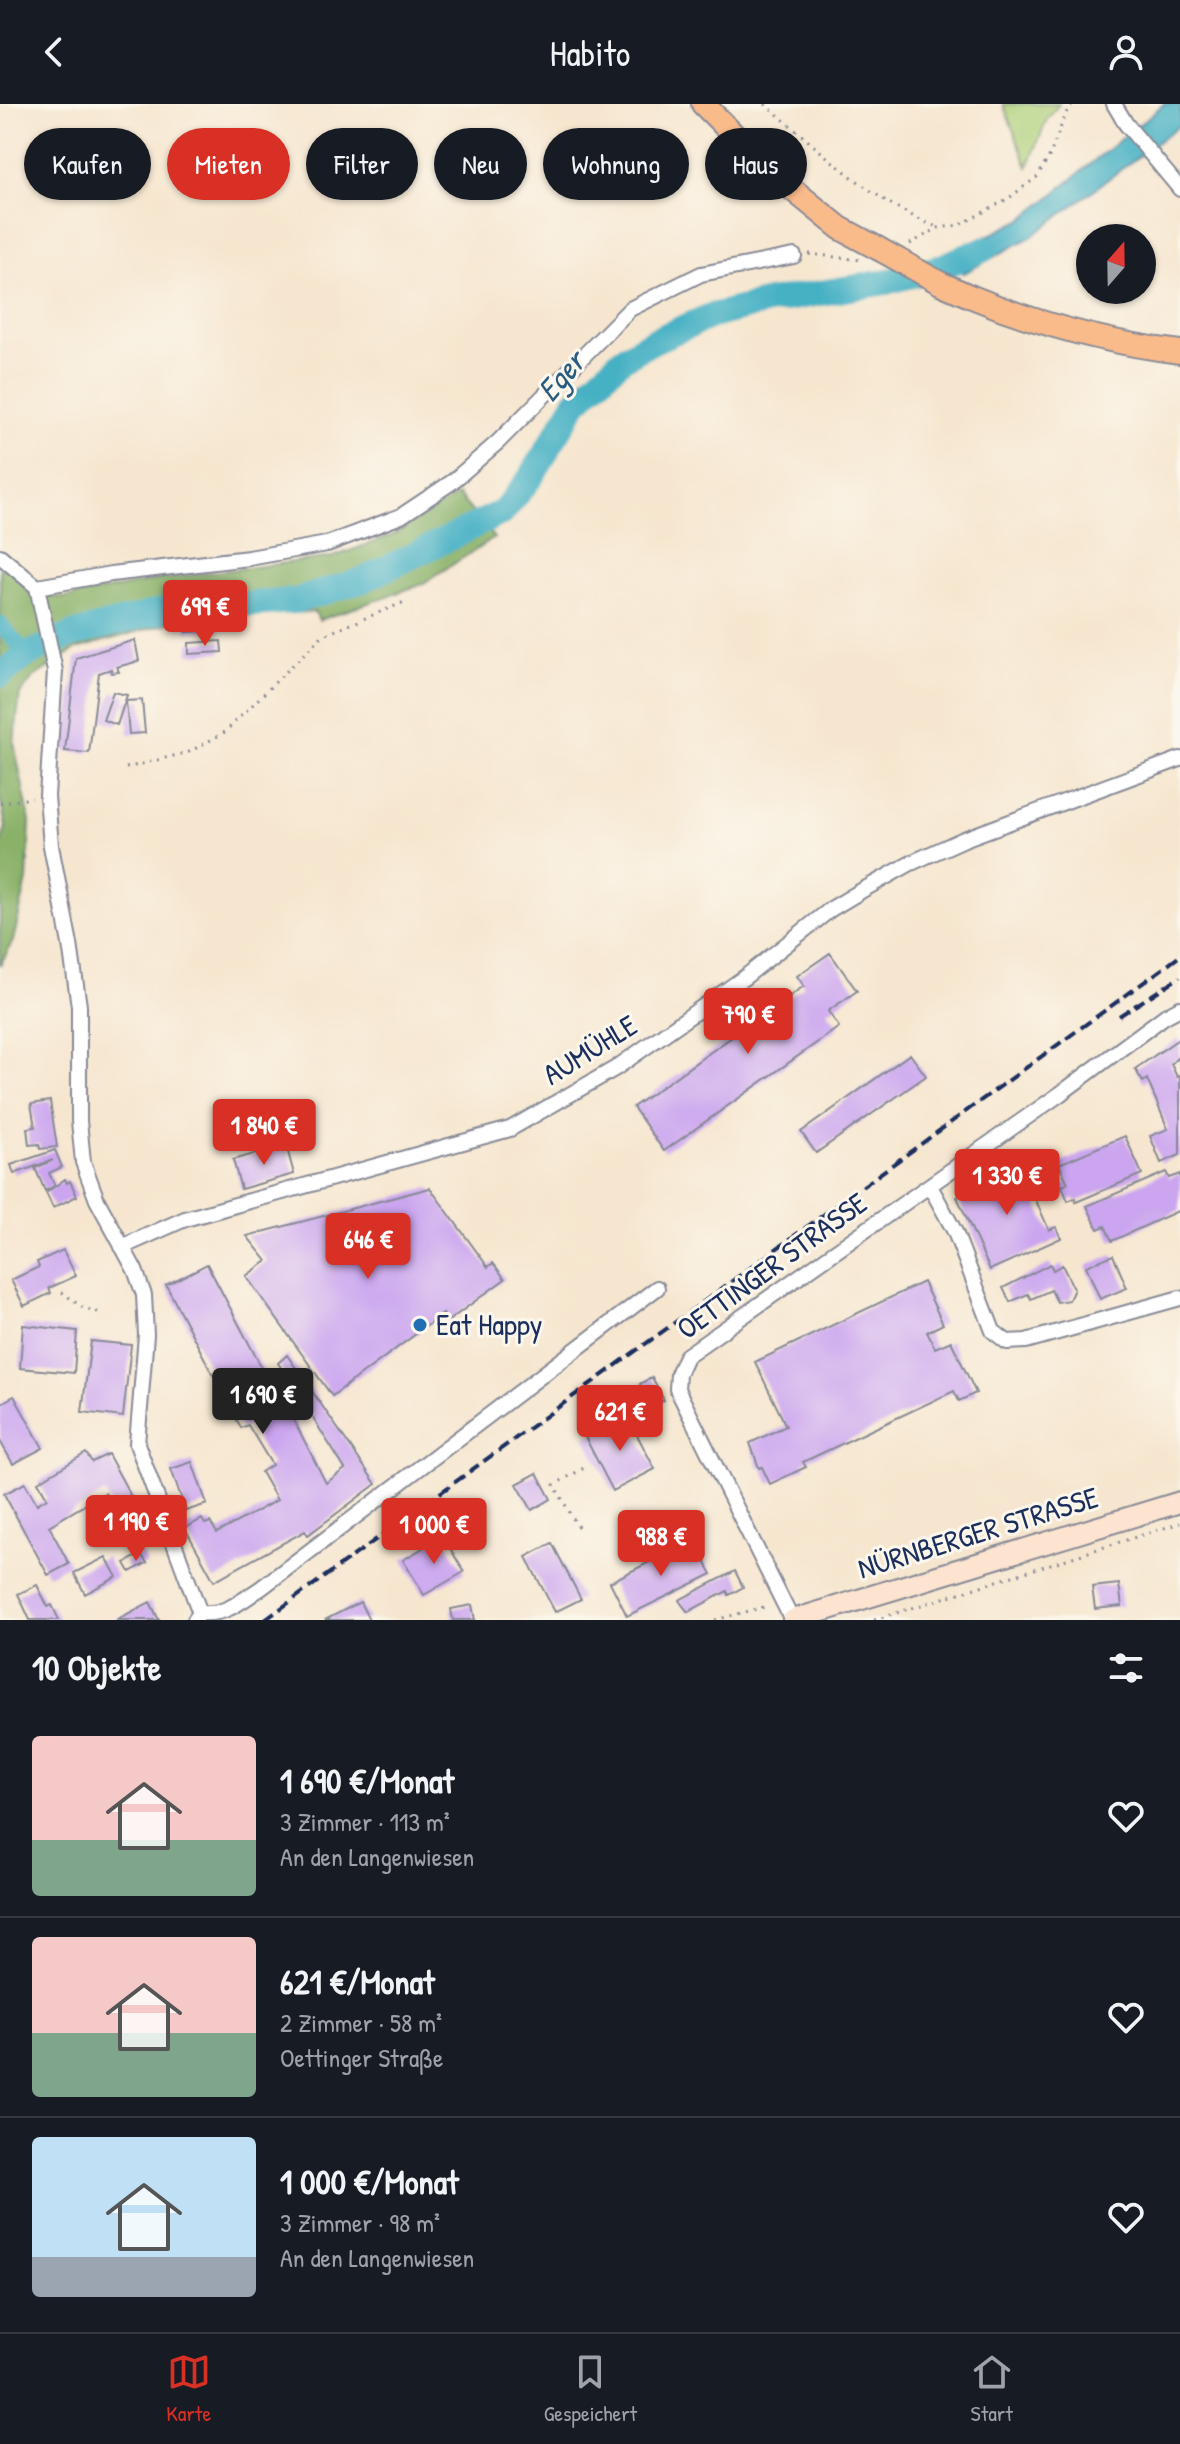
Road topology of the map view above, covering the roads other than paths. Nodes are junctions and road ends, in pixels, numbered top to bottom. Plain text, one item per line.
1 (703, 104) edge
2 (1114, 104) edge
3 (1180, 189) edge
4 (794, 256) dead end
5 (1180, 352) edge
6 (0, 556) edge
7 (37, 587) junction
8 (1180, 759) edge
9 (1180, 1008) edge
10 (930, 1186) junction
11 (122, 1247) junction
12 (657, 1288) dead end
13 (1180, 1298) edge
14 (1180, 1502) edge
15 (789, 1614) edge
16 (197, 1616) edge

1 - 5 main road, bridge
2 - 3 street
4 - 7 street
6 - 7 street
7 - 11 street
8 - 11 street, AUMÜHLE
9 - 10 street, OETTINGER STRASSE
10 - 13 street
10 - 15 street, OETTINGER STRASSE
11 - 16 street
12 - 16 street
14 - 15 main road, NÜRNBERGER STRASSE

